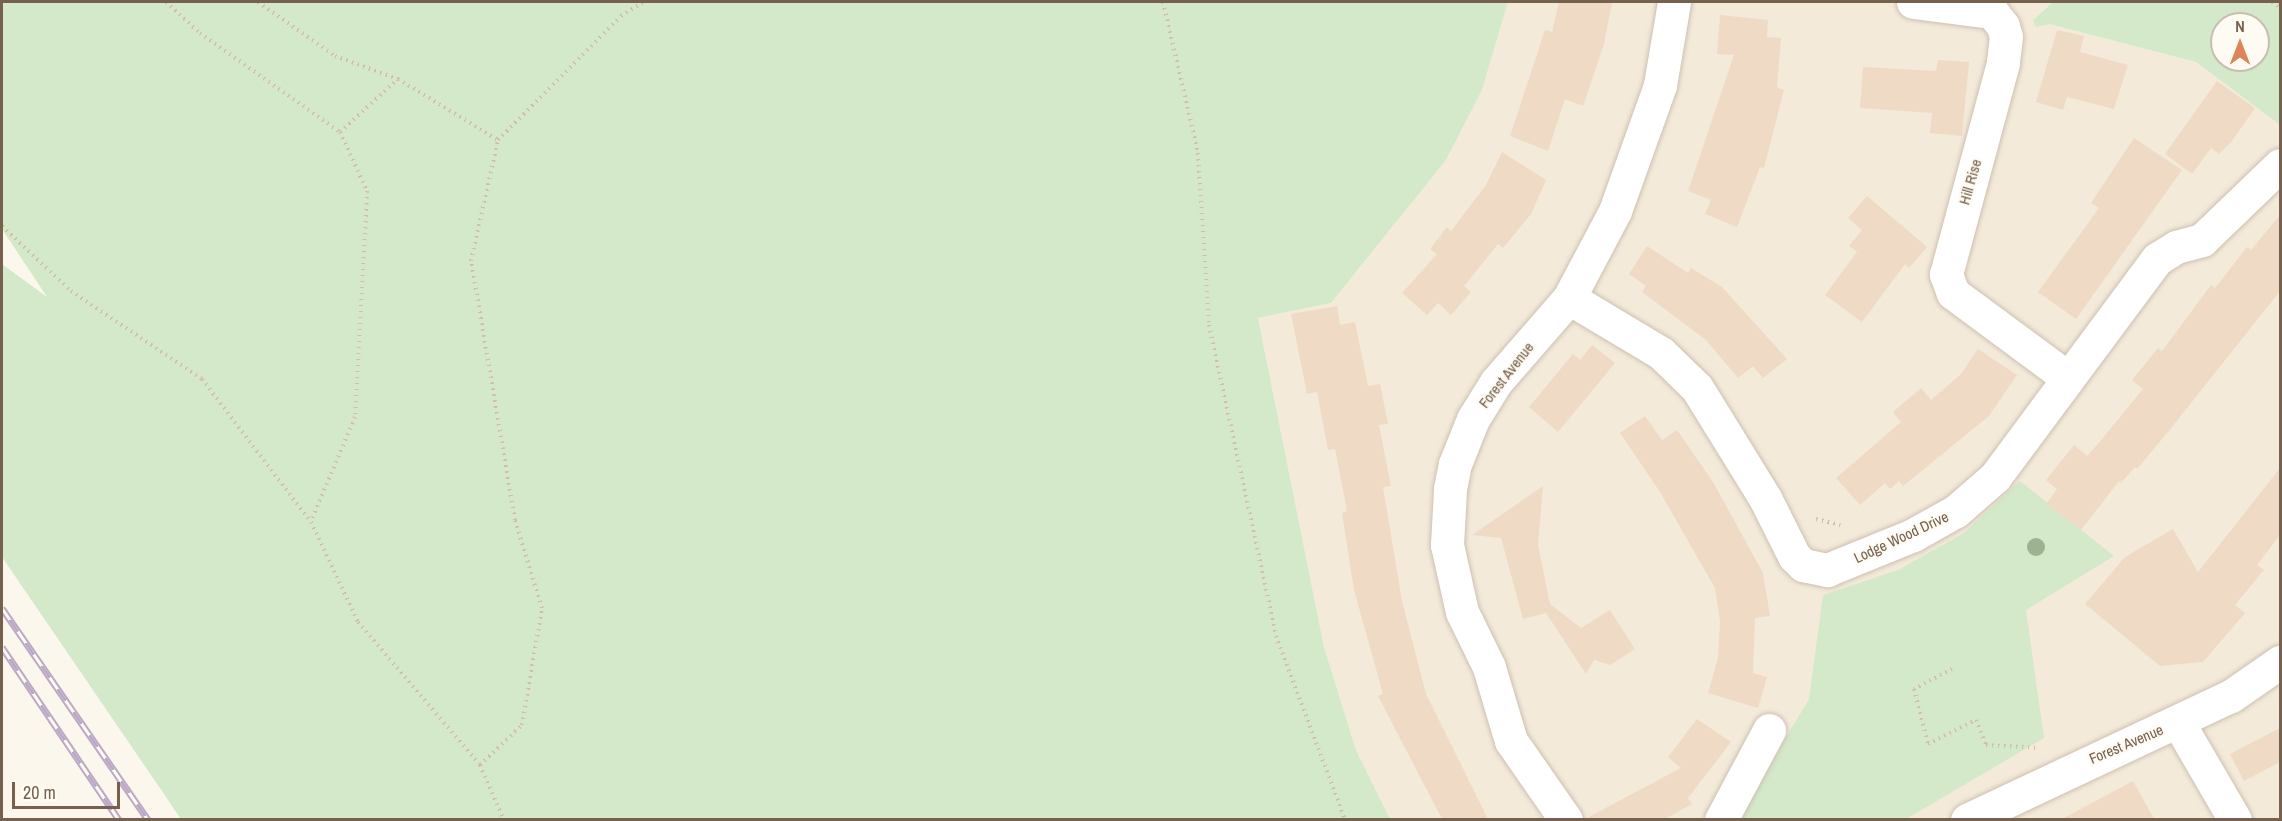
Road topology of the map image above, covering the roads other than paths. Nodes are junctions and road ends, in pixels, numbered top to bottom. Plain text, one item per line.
1 (1674, 2) edge
2 (1913, 2) edge
3 (2280, 165) edge
4 (1569, 298) junction
5 (2068, 378) junction
6 (2280, 662) edge
7 (2178, 722) junction
8 (1769, 730) dead end
9 (1566, 819) edge
10 (1721, 819) edge
11 (1967, 819) edge
12 (2235, 819) edge

1 - 4 street, Forest Avenue
2 - 5 street, Hill Rise
3 - 5 street, Lodge Wood Drive
4 - 5 street, Lodge Wood Drive
4 - 9 street, Forest Avenue
6 - 7 street, Forest Avenue
7 - 11 street, Forest Avenue
7 - 12 street
8 - 10 street

